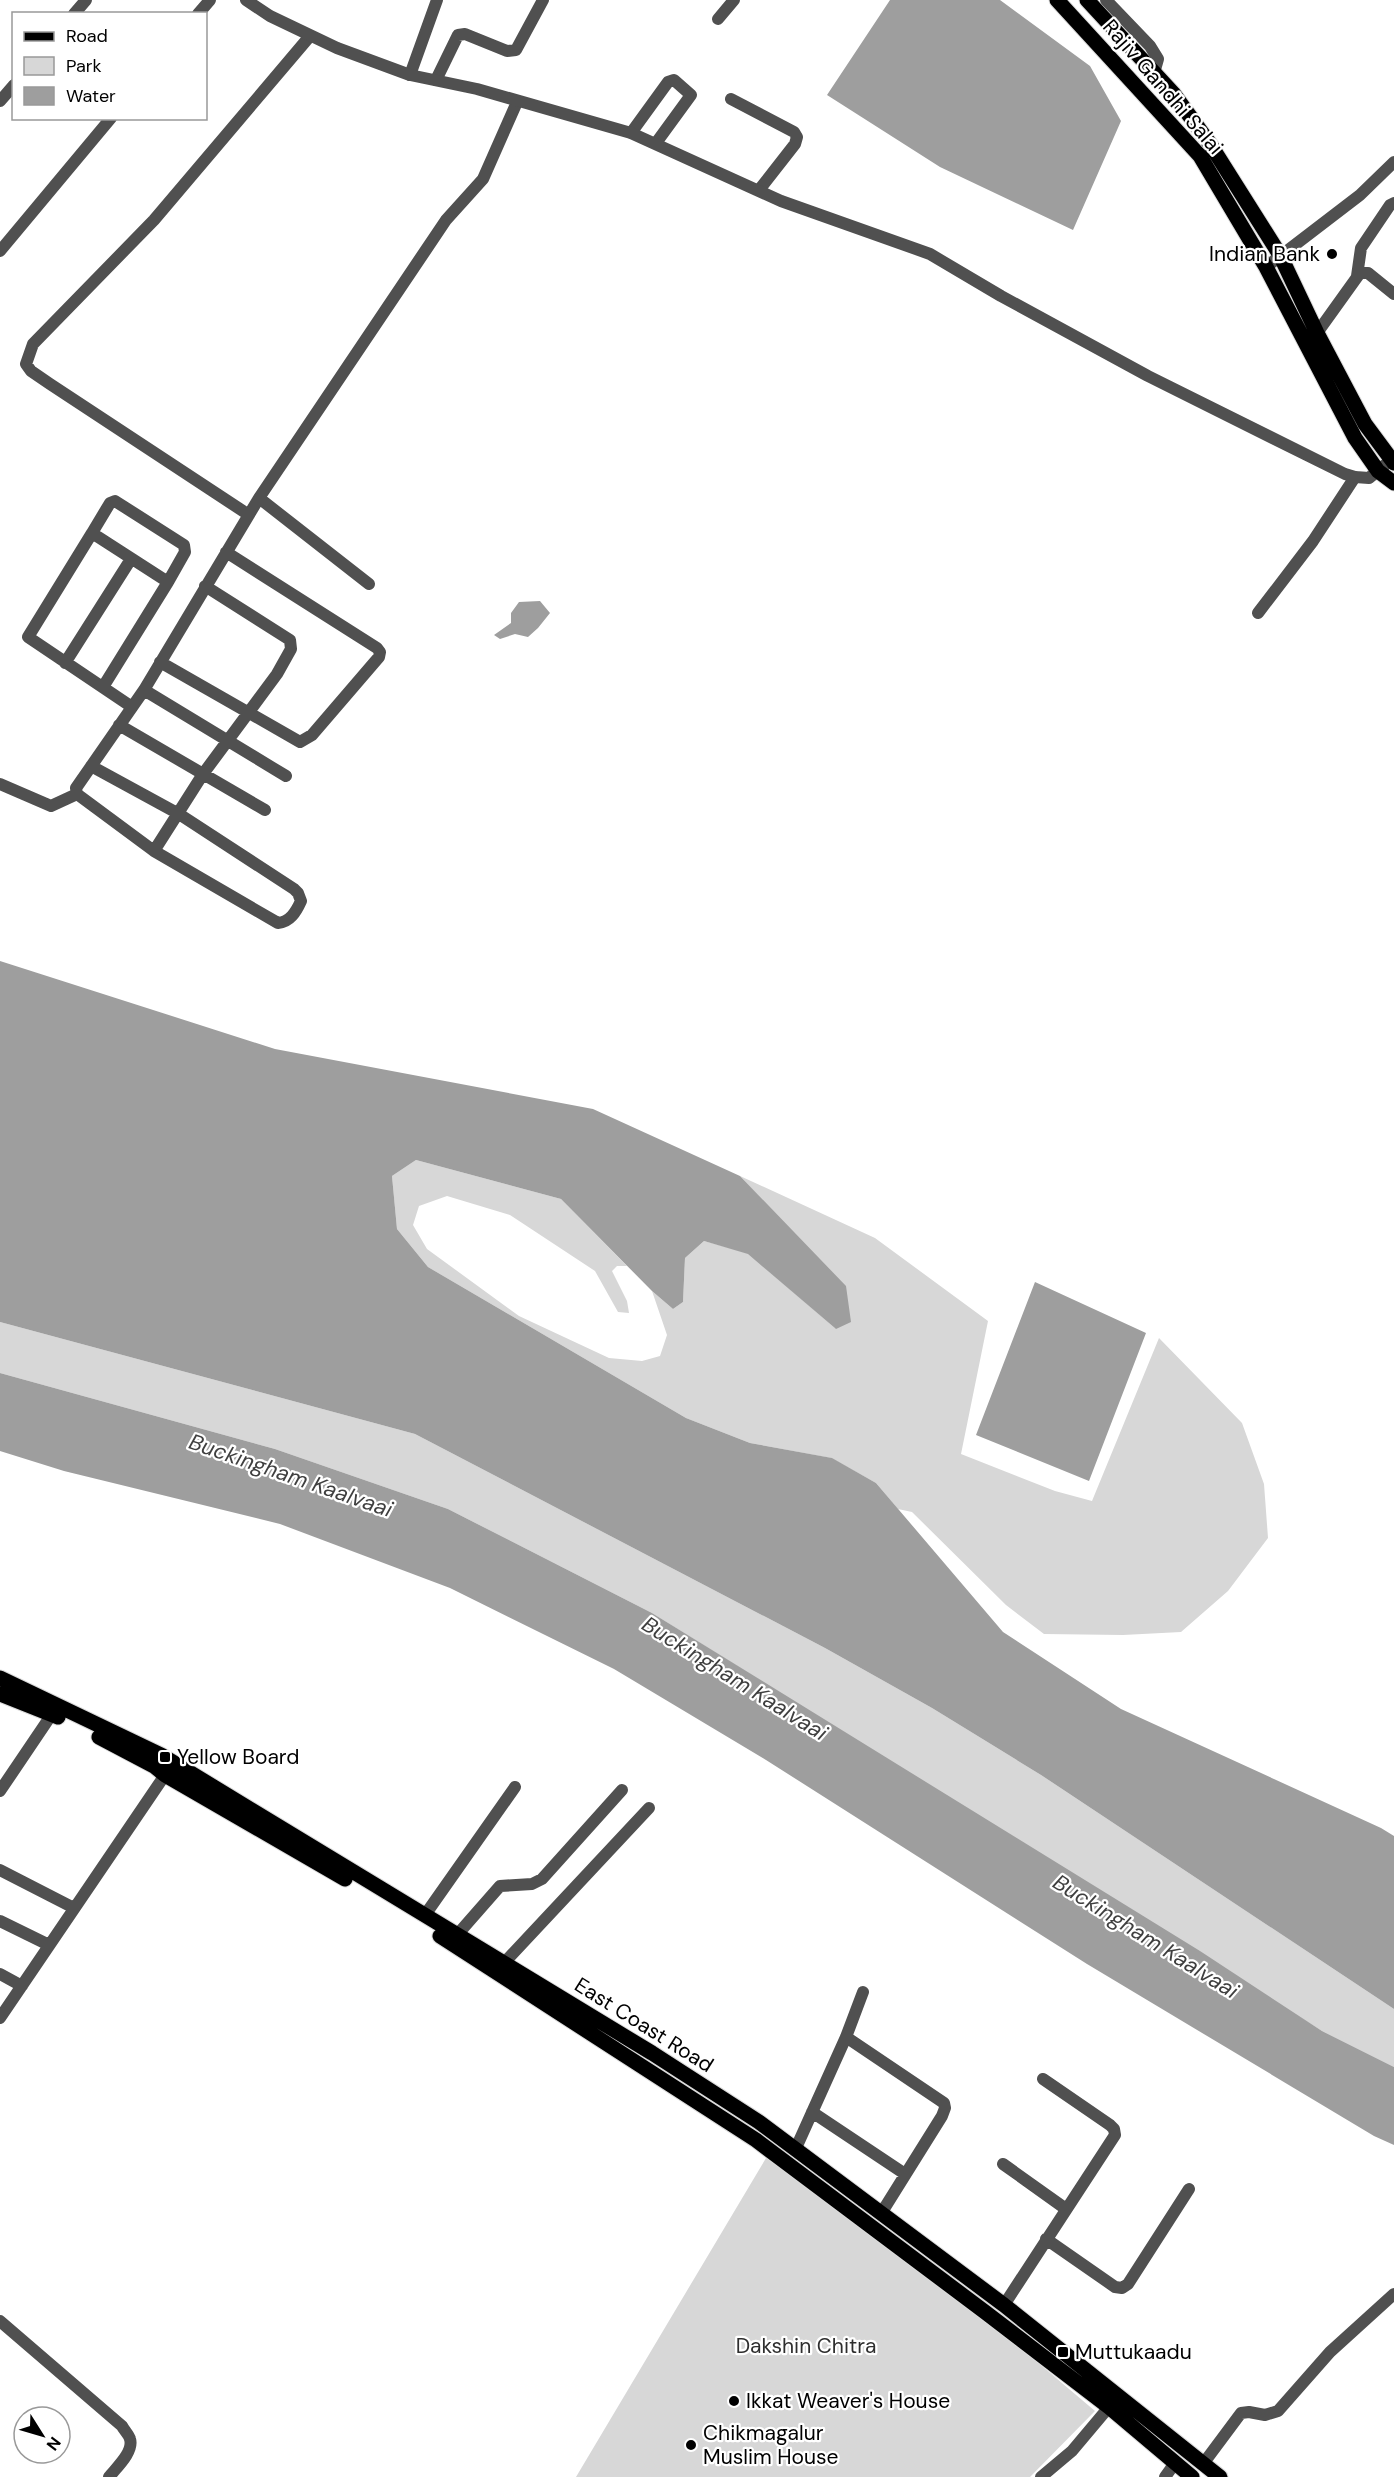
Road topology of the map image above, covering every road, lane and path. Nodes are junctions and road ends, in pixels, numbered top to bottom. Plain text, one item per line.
1 (86, 0) edge
2 (210, 0) edge
3 (246, 0) edge
4 (437, 0) edge
5 (543, 0) edge
6 (734, 0) edge
7 (1057, 0) edge
8 (1087, 0) edge
9 (1106, 0) edge
10 (76, 12) edge
11 (200, 12) edge
12 (718, 19) dead end
13 (310, 36) junction
14 (1154, 73) junction
15 (410, 75) junction
16 (436, 80) junction
17 (12, 87) edge
18 (731, 99) dead end
19 (0, 100) edge
20 (517, 102) junction
21 (109, 120) edge
22 (631, 133) junction
23 (656, 143) junction
24 (1394, 162) edge
25 (759, 190) junction
26 (1394, 203) edge
27 (0, 251) edge
28 (1280, 255) junction
29 (1266, 267) junction
30 (1357, 276) junction
31 (1394, 294) edge
32 (1317, 333) junction
33 (1392, 462) edge
34 (1378, 471) junction
35 (1355, 477) junction
36 (1394, 483) edge
37 (259, 498) junction
38 (249, 515) junction
39 (92, 533) junction
40 (226, 552) junction
41 (131, 559) junction
42 (168, 582) junction
43 (369, 584) dead end
44 (205, 586) junction
45 (1258, 613) dead end
46 (64, 663) junction
47 (160, 663) junction
48 (103, 687) junction
49 (144, 690) junction
50 (132, 707) junction
51 (247, 713) junction
52 (119, 725) junction
53 (227, 740) junction
54 (91, 766) junction
55 (203, 774) junction
56 (286, 776) dead end
57 (0, 784) edge
58 (77, 794) junction
59 (265, 810) dead end
60 (179, 814) junction
61 (154, 851) junction
62 (0, 1678) edge
63 (0, 1694) edge
64 (52, 1714) junction
65 (165, 1775) junction
66 (515, 1787) dead end
67 (622, 1790) dead end
68 (0, 1791) edge
69 (649, 1808) dead end
70 (0, 1870) edge
71 (74, 1908) junction
72 (425, 1915) junction
73 (0, 1921) edge
74 (457, 1935) junction
75 (49, 1945) junction
76 (504, 1963) junction
77 (0, 1974) edge
78 (22, 1986) junction
79 (863, 1992) dead end
80 (0, 2018) edge
81 (846, 2037) junction
82 (1043, 2079) dead end
83 (812, 2112) junction
84 (776, 2134) junction
85 (766, 2147) junction
86 (796, 2148) junction
87 (1004, 2164) dead end
88 (905, 2174) junction
89 (1188, 2189) dead end
90 (1066, 2209) junction
91 (882, 2212) junction
92 (1046, 2239) junction
93 (1394, 2294) edge
94 (1004, 2305) junction
95 (0, 2322) edge
96 (1108, 2408) junction
97 (1175, 2463) junction
98 (1203, 2464) junction
99 (109, 2477) edge
100 (1041, 2477) edge
101 (1165, 2477) edge
102 (1192, 2477) edge
103 (1220, 2477) edge

1 - 10 street
2 - 11 street
3 - 13 street
4 - 15 street
5 - 16 street
6 - 12 street
7 - 29 main road, Rajiv Gandhi Salai
8 - 14 main road, Rajiv Gandhi Salai
9 - 14 street
13 - 15 street
13 - 38 street
14 - 28 main road, Rajiv Gandhi Salai
15 - 16 street
16 - 20 street
17 - 19 street
18 - 25 street
20 - 22 street
20 - 37 street
21 - 27 street
22 - 23 street
22 - 23 street
23 - 25 street
24 - 28 street
25 - 35 street
26 - 30 street
28 - 29 street
28 - 32 main road, Rajiv Gandhi Salai
29 - 34 main road, Rajiv Gandhi Salai
30 - 31 street
30 - 32 street
32 - 33 main road, Rajiv Gandhi Salai
33 - 34 street
34 - 35 street
34 - 36 main road, Rajiv Gandhi Salai
35 - 45 street
37 - 38 street
37 - 43 street
38 - 40 street
39 - 41 street
39 - 42 street
39 - 46 street
40 - 44 street
40 - 51 street
41 - 42 street
41 - 46 street
42 - 48 street
44 - 47 street
44 - 51 street
46 - 48 street
47 - 49 street
47 - 51 street
48 - 50 street
49 - 50 street
49 - 53 street
50 - 52 street
51 - 53 street
52 - 54 street
52 - 55 street
53 - 55 street
53 - 56 street
54 - 58 street
54 - 60 street
55 - 59 street
55 - 60 street
57 - 58 street
58 - 61 street
60 - 61 street
60 - 61 street
62 - 72 main road, East Coast Road
63 - 64 main road, East Coast Road
64 - 65 main road, East Coast Road
64 - 68 street
65 - 71 street
65 - 85 main road, East Coast Road
66 - 72 street
67 - 74 street
69 - 76 street
70 - 71 street
71 - 75 street
72 - 74 main road, East Coast Road
73 - 75 street
74 - 76 main road, East Coast Road
75 - 78 street
76 - 84 main road, East Coast Road
77 - 78 street
78 - 80 street
79 - 81 street
81 - 83 street
81 - 88 street
82 - 90 street
83 - 86 street
83 - 88 street
84 - 85 main road
84 - 86 main road, East Coast Road
85 - 96 main road, East Coast Road
86 - 91 main road, East Coast Road
87 - 90 street
88 - 91 street
89 - 92 street
90 - 92 street
91 - 94 main road, East Coast Road
92 - 94 street
93 - 98 street
94 - 98 main road, East Coast Road
95 - 99 street
96 - 97 main road, East Coast Road
96 - 100 street
97 - 101 street
97 - 102 main road, East Coast Road
98 - 103 main road, East Coast Road

